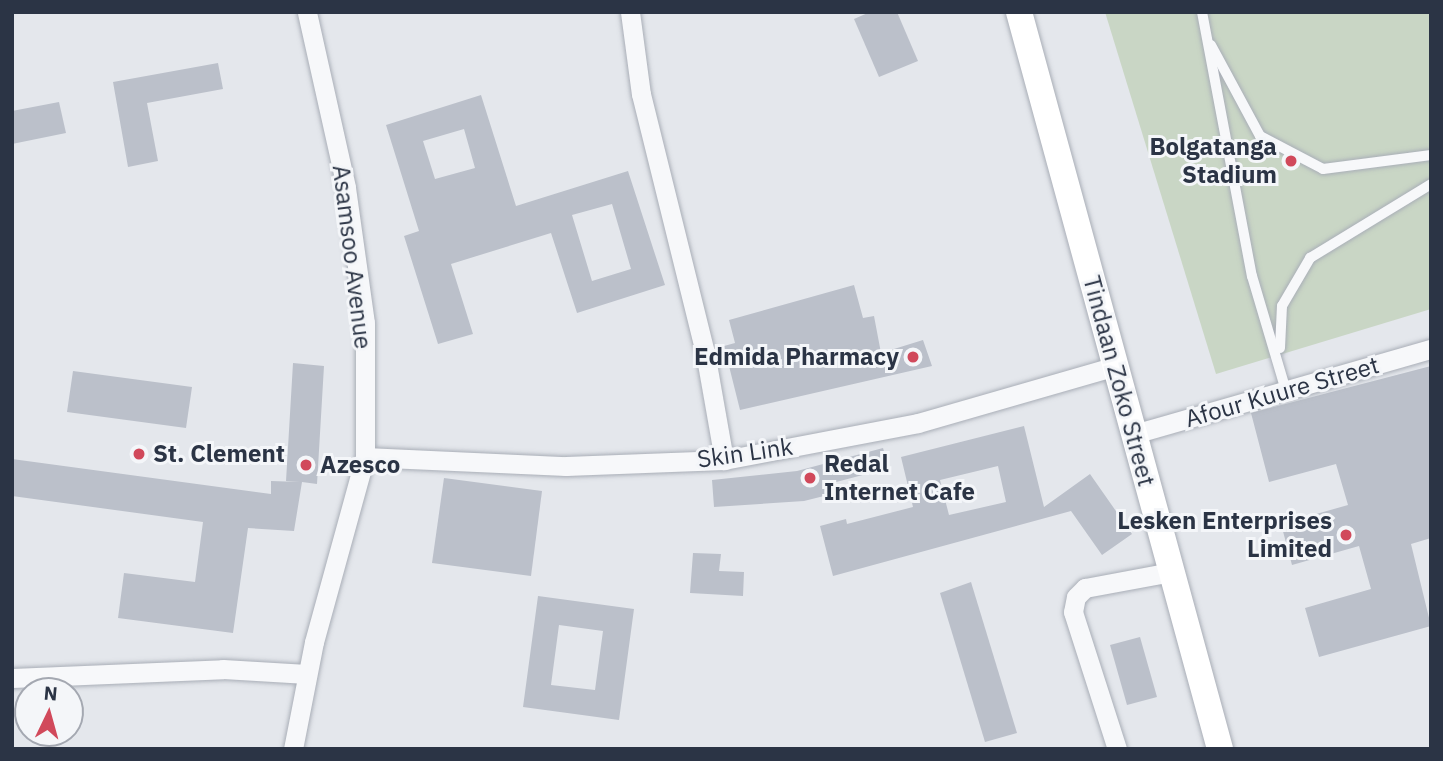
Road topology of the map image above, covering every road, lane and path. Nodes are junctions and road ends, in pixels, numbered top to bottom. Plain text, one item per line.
1 (307, 12) edge
2 (630, 12) edge
3 (1019, 12) edge
4 (1202, 12) edge
5 (1207, 37) junction
6 (1431, 155) edge
7 (1431, 184) edge
8 (1431, 349) edge
9 (1279, 355) junction
10 (1115, 366) junction
11 (1286, 391) junction
12 (1134, 434) junction
13 (365, 457) junction
14 (724, 460) junction
15 (1171, 572) junction
16 (307, 674) junction
17 (12, 678) edge
18 (293, 749) edge
19 (1117, 749) edge
20 (1220, 749) edge

1 - 13 street, Asamsoo Avenue
2 - 14 street
3 - 10 main road, Tindaan Zoko Street
4 - 5 lane
5 - 6 lane
5 - 9 lane
7 - 9 lane
8 - 11 street, Afour Kuure Street
9 - 11 lane
10 - 12 main road, Tindaan Zoko Street
10 - 14 street, Skin Link
11 - 12 street, Afour Kuure Street
12 - 15 main road, Tindaan Zoko Street
13 - 14 street, Skin Link
13 - 16 street, Asamsoo Avenue
15 - 19 street
15 - 20 main road, Tindaan Zoko Street
16 - 17 street
16 - 18 street, Asamsoo Avenue

